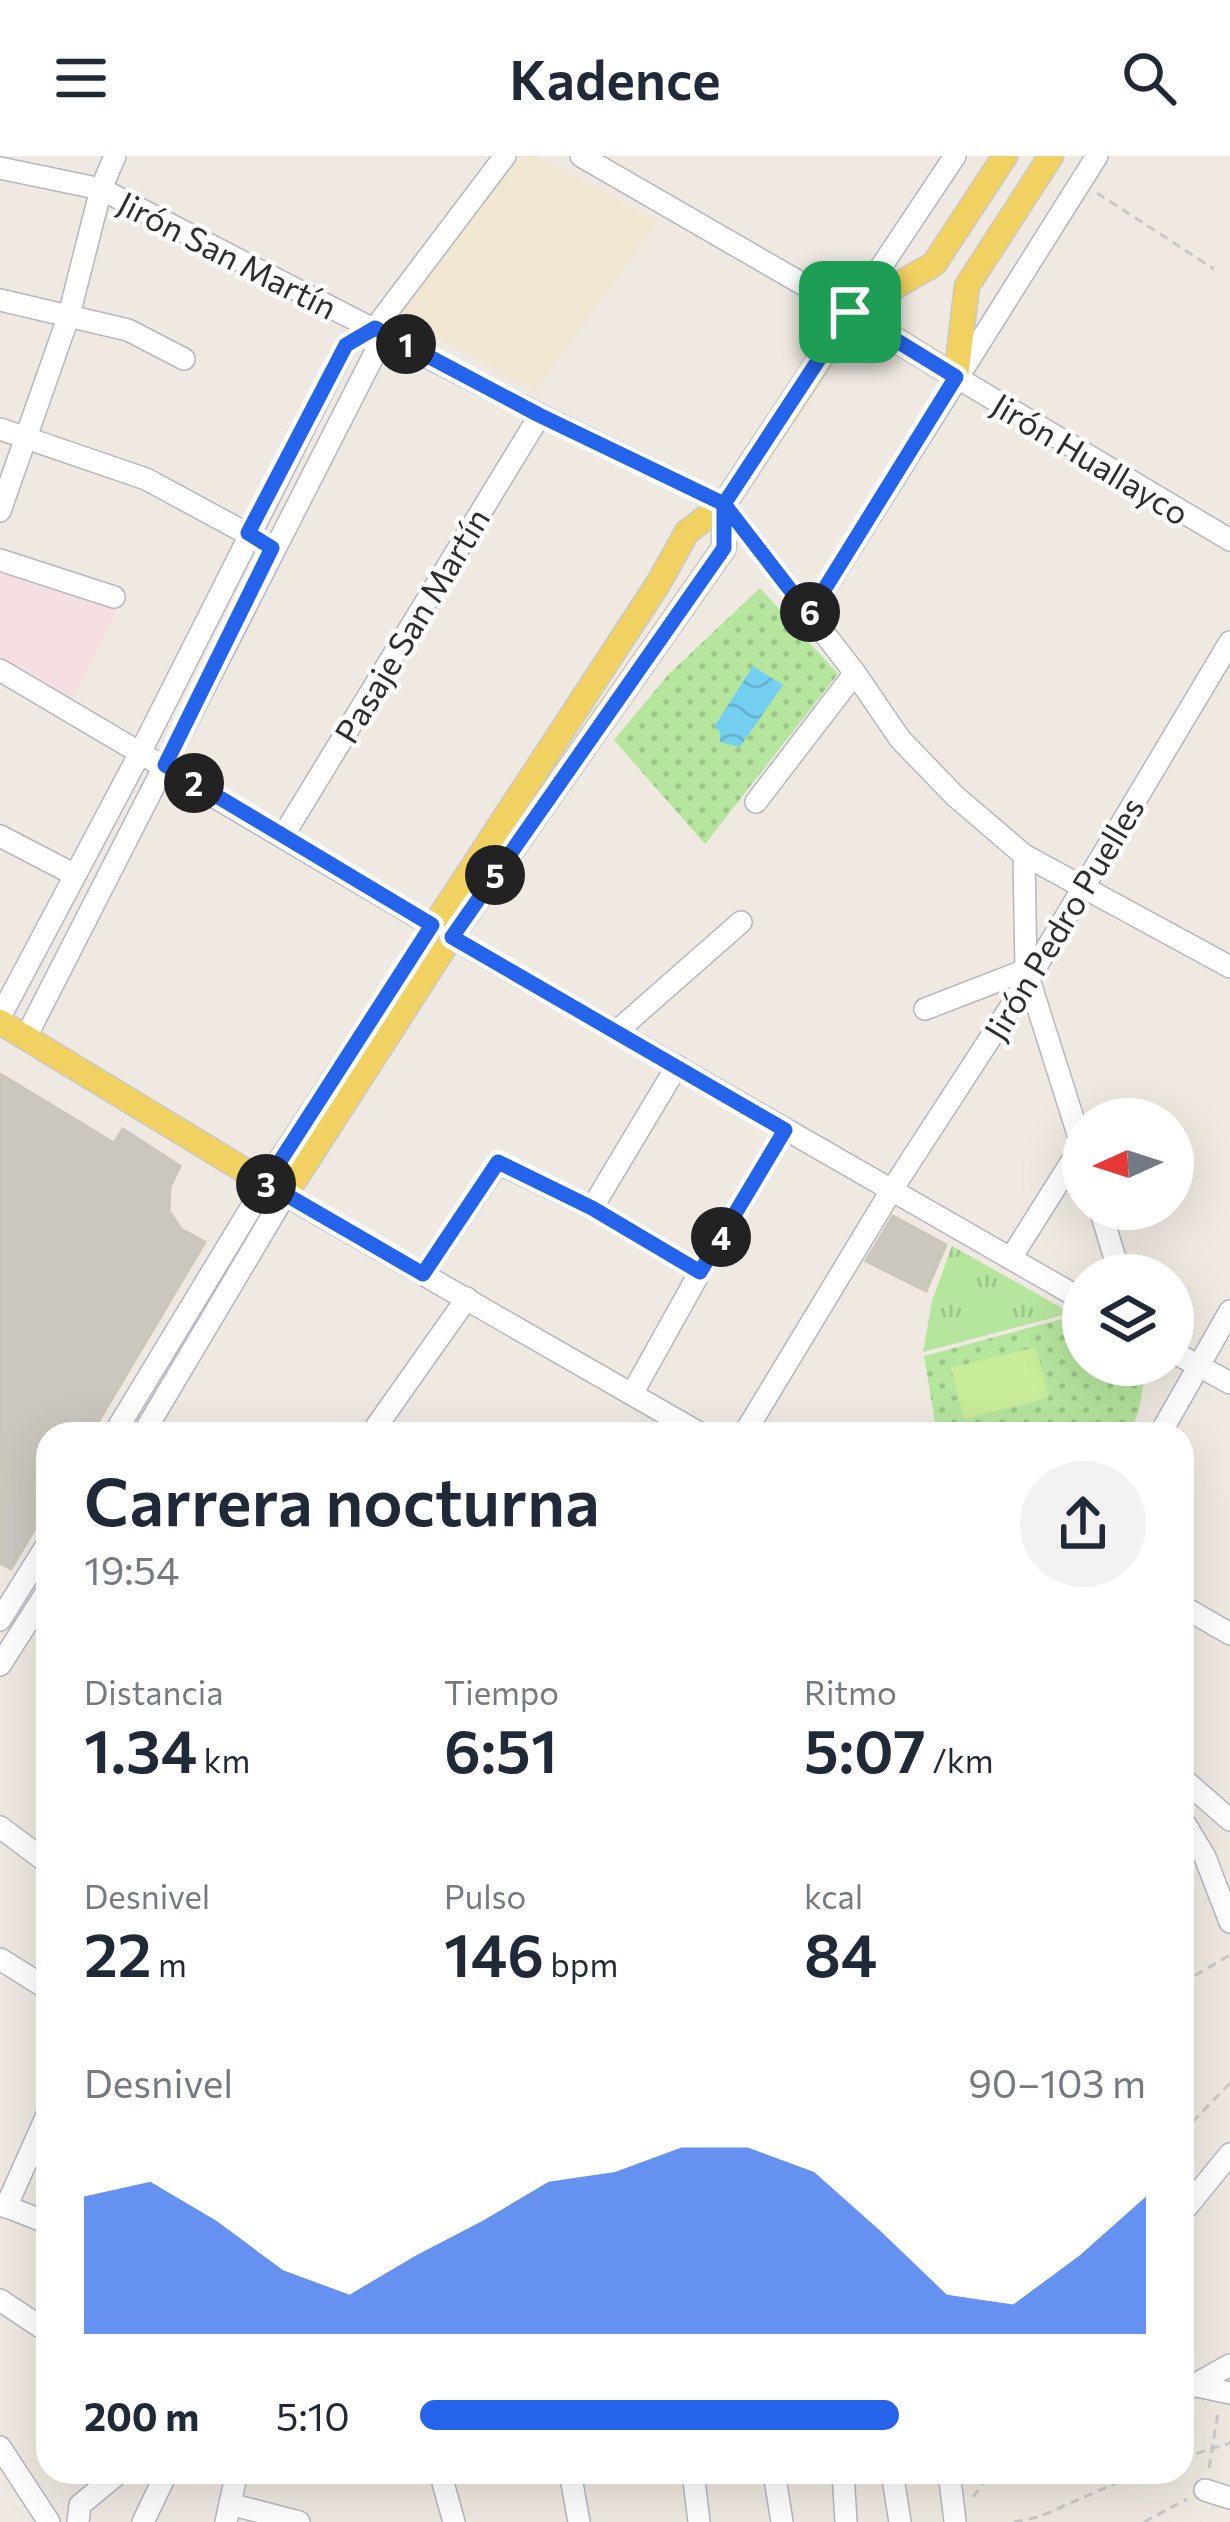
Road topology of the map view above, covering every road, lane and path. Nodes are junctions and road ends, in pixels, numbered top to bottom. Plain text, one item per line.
1 (115, 156) edge
2 (506, 156) edge
3 (580, 156) edge
4 (955, 156) edge
5 (1005, 156) edge
6 (1051, 156) edge
7 (1097, 156) edge
8 (0, 168) edge
9 (1080, 183) junction
10 (101, 189) junction
11 (1214, 269) dead end
12 (0, 300) edge
13 (850, 312) junction
14 (69, 316) junction
15 (375, 328) junction
16 (184, 358) dead end
17 (956, 377) junction
18 (539, 415) junction
19 (0, 429) edge
20 (24, 434) junction
21 (724, 504) junction
22 (0, 511) edge
23 (248, 533) junction
24 (1230, 540) edge
25 (272, 548) junction
26 (0, 560) edge
27 (114, 597) dead end
28 (809, 614) junction
29 (1230, 642) edge
30 (0, 670) edge
31 (854, 673) junction
32 (140, 753) junction
33 (165, 765) junction
34 (756, 802) dead end
35 (0, 836) edge
36 (283, 836) junction
37 (1024, 855) junction
38 (75, 875) junction
39 (1085, 885) junction
40 (740, 922) dead end
41 (442, 931) junction
42 (1230, 968) edge
43 (1027, 975) junction
44 (926, 1009) dead end
45 (0, 1019) edge
46 (616, 1031) junction
47 (26, 1036) junction
48 (677, 1066) junction
49 (1066, 1098) edge
50 (785, 1130) junction
51 (1062, 1179) edge
52 (275, 1189) junction
53 (891, 1190) junction
54 (592, 1208) junction
55 (1011, 1258) junction
56 (700, 1272) junction
57 (423, 1274) junction
58 (1062, 1288) edge
59 (467, 1298) junction
60 (1230, 1311) edge
61 (1194, 1363) edge
62 (1197, 1365) junction
63 (1230, 1383) edge
64 (632, 1394) junction
65 (122, 1422) edge
66 (149, 1422) edge
67 (379, 1422) edge
68 (680, 1422) edge
69 (751, 1422) edge
70 (1166, 1422) edge
71 (36, 1562) edge
72 (36, 1609) edge
73 (1194, 1613) edge
74 (0, 1620) edge
75 (1230, 1634) edge
76 (0, 1665) edge
77 (1194, 1788) edge
78 (1230, 1820) edge
79 (0, 1828) edge
80 (1194, 1839) edge
81 (36, 1854) edge
82 (1230, 1922) edge
83 (1230, 1955) edge
84 (0, 1959) edge
85 (1194, 1976) edge
86 (36, 1982) edge
87 (1230, 2083) edge
88 (1194, 2120) edge
89 (36, 2138) edge
90 (1230, 2155) edge
91 (1194, 2198) edge
92 (3, 2206) edge
93 (36, 2218) edge
94 (0, 2300) edge
95 (36, 2324) edge
96 (1230, 2365) edge
97 (1194, 2387) edge
98 (1194, 2389) edge
99 (1226, 2392) edge
100 (1230, 2444) edge
101 (0, 2447) edge
102 (1212, 2447) junction
103 (1194, 2454) edge
104 (105, 2484) edge
105 (161, 2484) edge
106 (443, 2484) edge
107 (572, 2484) edge
108 (695, 2484) edge
109 (776, 2484) edge
110 (844, 2484) edge
111 (894, 2484) edge
112 (950, 2484) edge
113 (1114, 2484) edge
114 (1204, 2490) junction
115 (1230, 2498) edge
116 (228, 2513) edge
117 (955, 2521) edge
118 (49, 2522) edge
119 (78, 2522) edge
120 (143, 2522) edge
121 (299, 2522) edge
122 (454, 2522) edge
123 (579, 2522) edge
124 (699, 2522) edge
125 (782, 2522) edge
126 (846, 2522) edge
127 (900, 2522) edge
128 (1014, 2522) edge
129 (1144, 2522) edge

1 - 10 street
2 - 15 street
3 - 13 street, Jirón Huallayco
4 - 13 street
5 - 13 main road
6 - 17 main road
7 - 9 street
8 - 10 street, Jirón San Martín
9 - 11 path
9 - 17 street
10 - 14 street
10 - 15 street, Jirón San Martín
12 - 14 street
13 - 17 main road, Jirón Huallayco
13 - 21 main road
14 - 16 street
14 - 20 street
15 - 18 street, Jirón San Martín
15 - 23 street
15 - 25 street
17 - 24 street, Jirón Huallayco
17 - 28 street
18 - 21 street, Jirón San Martín
18 - 36 street, Pasaje San Martín
19 - 20 street
20 - 22 street
20 - 23 street
21 - 28 street, Jirón San Martín
21 - 41 main road
21 - 41 main road
23 - 25 street
23 - 32 street
25 - 33 street
26 - 27 street
28 - 31 street, Jirón San Martín
29 - 39 street, Jirón Pedro Puelles
30 - 32 street
31 - 34 street
31 - 37 street, Jirón San Martín
32 - 33 street
32 - 38 street
33 - 36 street
33 - 47 street
35 - 38 street
36 - 41 street
37 - 39 street, Jirón San Martín
37 - 43 street
38 - 45 street
39 - 42 street, Jirón San Martín
39 - 43 street, Jirón Pedro Puelles
40 - 46 street
41 - 46 street
41 - 52 main road
43 - 44 street
43 - 49 street
43 - 53 street, Jirón Pedro Puelles
45 - 47 main road
46 - 48 street
47 - 52 main road
48 - 50 street
48 - 54 street
50 - 53 street
50 - 56 street
51 - 55 street
52 - 57 street
52 - 65 street
52 - 66 street
53 - 55 street
53 - 69 street, Jirón Pedro Puelles
54 - 56 street
54 - 57 street
55 - 58 street
56 - 64 street
57 - 59 street
59 - 64 street
59 - 67 street
60 - 62 street
61 - 62 street
62 - 63 street
62 - 70 street
64 - 68 street
71 - 74 street
72 - 76 street
73 - 75 street
77 - 78 street
79 - 81 street
80 - 82 street
83 - 85 path
84 - 86 street
87 - 88 path
89 - 92 street
90 - 91 street
92 - 93 street
94 - 95 street
96 - 97 street
98 - 99 street
99 - 102 path
100 - 102 path
101 - 118 street
102 - 103 path
102 - 114 path
104 - 119 street
105 - 120 street
106 - 122 street
107 - 123 street
108 - 124 street
109 - 125 street
110 - 126 street
111 - 127 street
112 - 117 street
113 - 128 path
114 - 115 street
114 - 129 path
116 - 121 street

